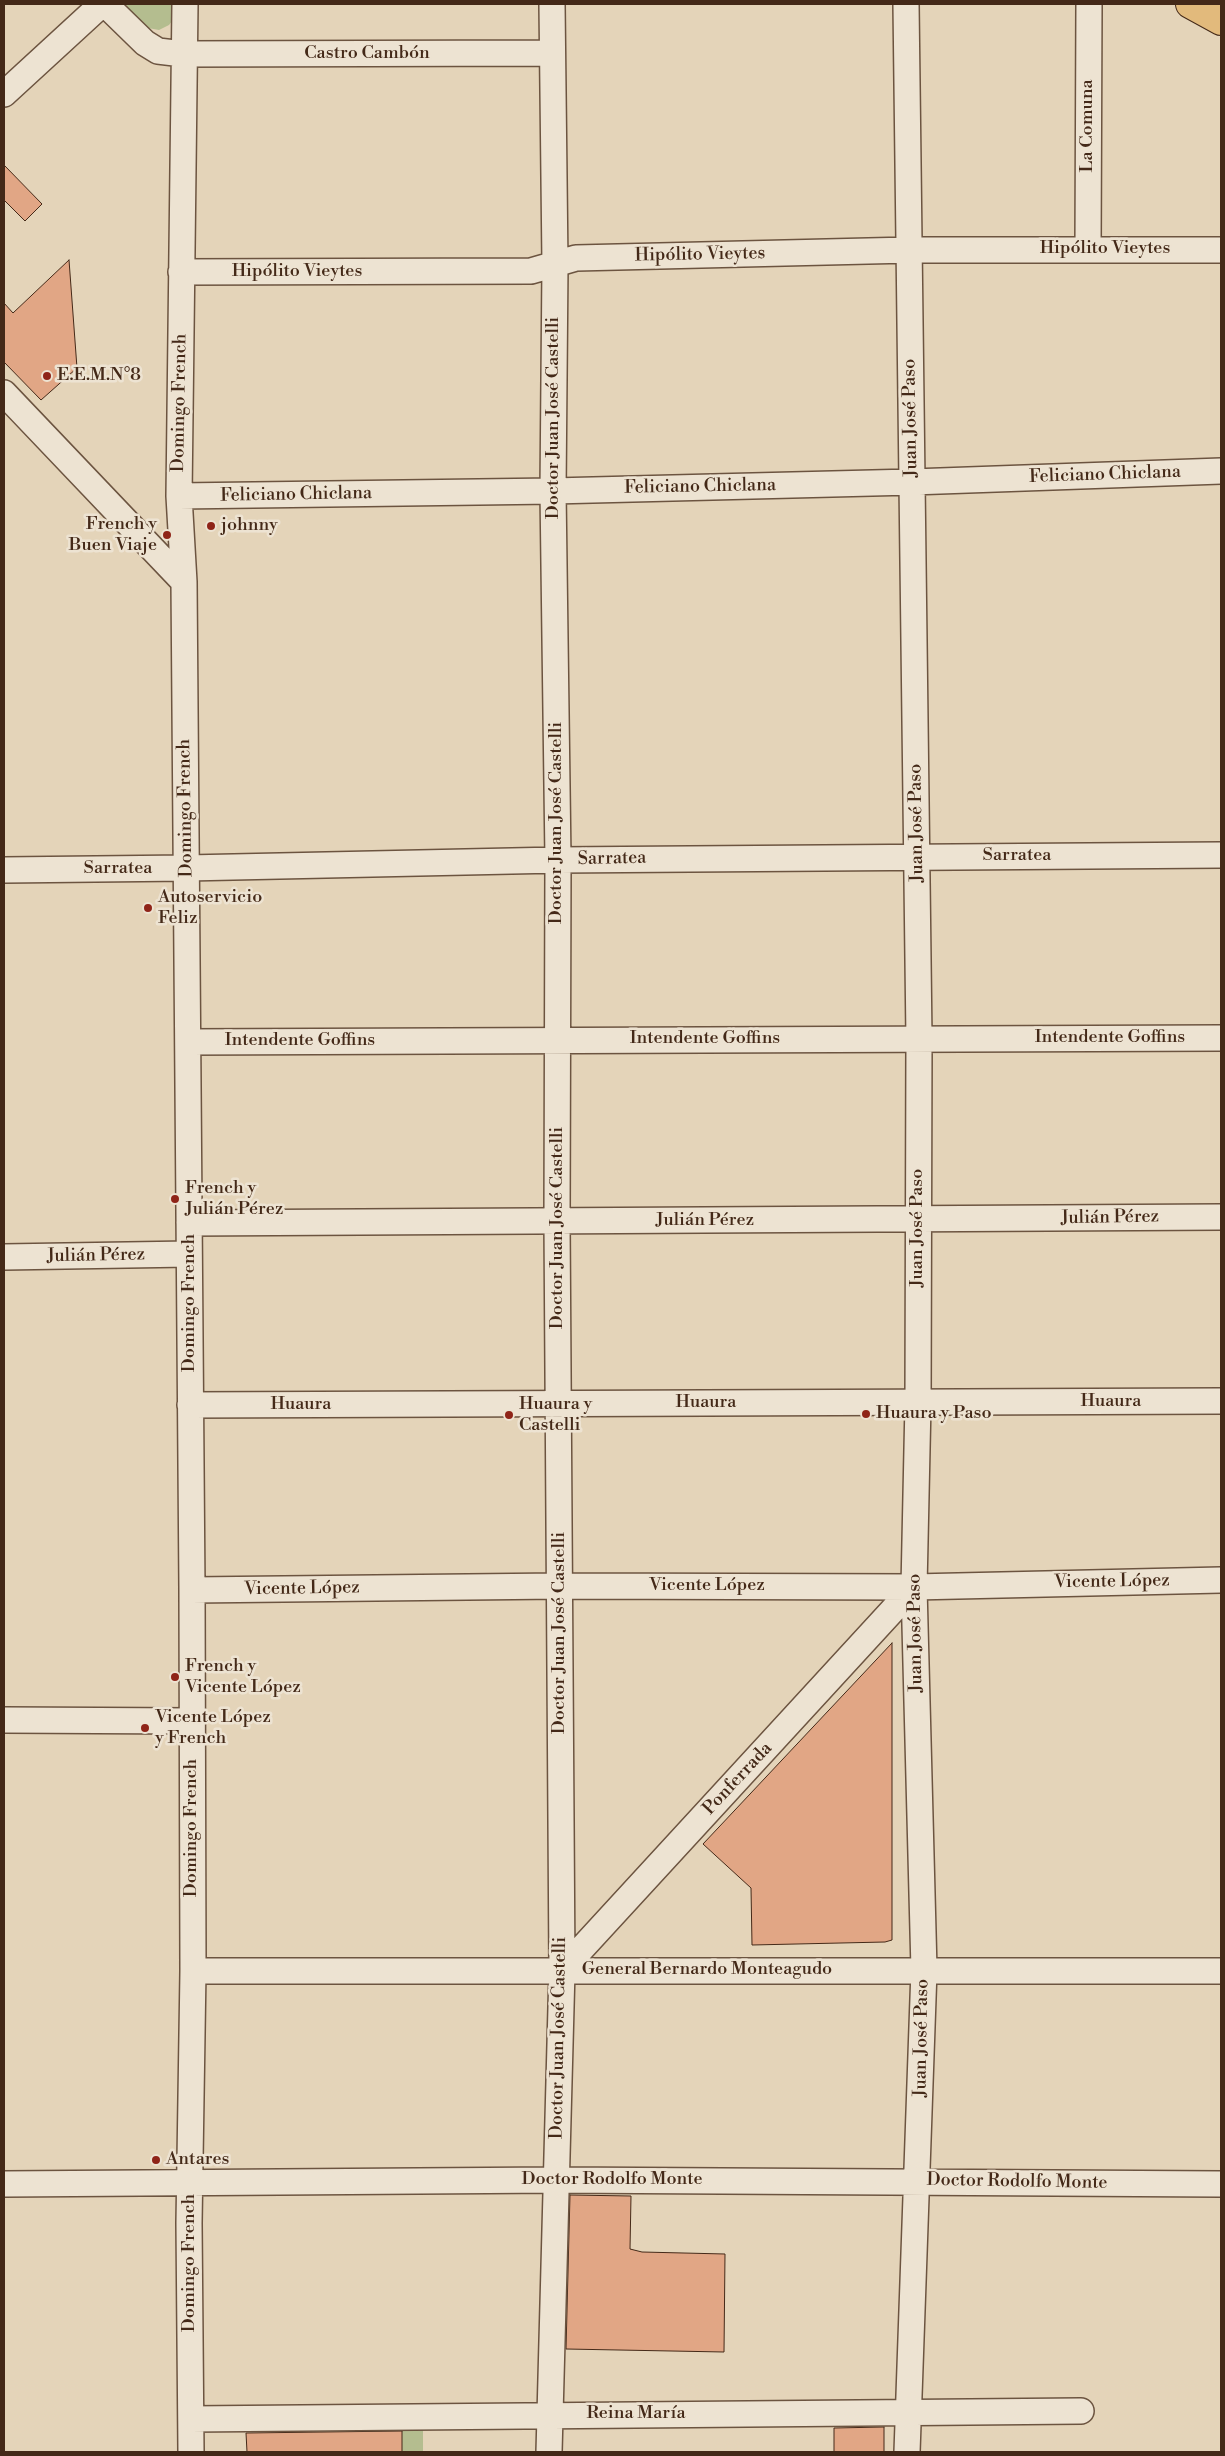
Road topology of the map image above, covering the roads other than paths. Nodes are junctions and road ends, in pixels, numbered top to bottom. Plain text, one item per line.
1 (103, 4) edge
2 (185, 4) edge
3 (552, 4) edge
4 (906, 4) edge
5 (1088, 4) edge
6 (1190, 4) edge
7 (1221, 21) edge
8 (551, 53) junction
9 (183, 54) junction
10 (4, 94) edge
11 (1088, 249) junction
12 (910, 250) junction
13 (1221, 250) edge
14 (554, 265) junction
15 (182, 272) junction
16 (4, 393) edge
17 (1221, 470) edge
18 (912, 482) junction
19 (554, 491) junction
20 (179, 496) junction
21 (184, 582) junction
22 (1221, 854) edge
23 (917, 856) junction
24 (558, 860) junction
25 (187, 868) junction
26 (4, 870) edge
27 (919, 1038) junction
28 (1221, 1038) edge
29 (558, 1040) junction
30 (188, 1042) junction
31 (1221, 1217) edge
32 (917, 1220) junction
33 (557, 1222) junction
34 (189, 1223) junction
35 (189, 1254) junction
36 (4, 1257) edge
37 (1221, 1401) edge
38 (558, 1403) junction
39 (918, 1404) junction
40 (190, 1405) junction
41 (1221, 1580) edge
42 (559, 1586) junction
43 (914, 1587) junction
44 (192, 1590) junction
45 (4, 1720) edge
46 (191, 1721) junction
47 (193, 1970) junction
48 (562, 1970) junction
49 (924, 1970) junction
50 (1221, 1971) edge
51 (556, 2180) junction
52 (918, 2181) junction
53 (4, 2184) edge
54 (190, 2184) junction
55 (1221, 2184) edge
56 (1081, 2410) dead end
57 (908, 2412) junction
58 (550, 2414) junction
59 (191, 2419) junction
60 (191, 2452) edge
61 (549, 2452) edge
62 (907, 2452) edge

1 - 9 street, Castro Cambón
1 - 10 street
2 - 9 street, Domingo French
3 - 8 street, Doctor Juan José Castelli
4 - 12 street, Juan José Paso
5 - 11 street, La Comuna
6 - 7 main road
8 - 9 street, Castro Cambón
8 - 14 street, Doctor Juan José Castelli
9 - 15 street, Domingo French
11 - 12 street, Hipólito Vieytes
11 - 13 street, Hipólito Vieytes
12 - 14 street, Hipólito Vieytes
12 - 18 street, Juan José Paso
14 - 15 street, Hipólito Vieytes
14 - 19 street, Doctor Juan José Castelli
15 - 20 street, Domingo French
16 - 21 street
17 - 18 street, Feliciano Chiclana
18 - 19 street, Feliciano Chiclana
18 - 23 street, Juan José Paso
19 - 20 street, Feliciano Chiclana
19 - 24 street, Doctor Juan José Castelli
20 - 21 street, Domingo French
21 - 25 street, Domingo French
22 - 23 street, Sarratea
23 - 24 street, Sarratea
23 - 27 street, Juan José Paso
24 - 25 street, Sarratea
24 - 29 street, Doctor Juan José Castelli
25 - 26 street, Sarratea
25 - 30 street, Domingo French
27 - 28 street, Intendente Goffins
27 - 29 street, Intendente Goffins
27 - 32 street, Juan José Paso
29 - 30 street, Intendente Goffins
29 - 33 street, Doctor Juan José Castelli
30 - 34 street, Domingo French
31 - 32 street, Julián Pérez
32 - 33 street, Julián Pérez
32 - 39 street, Juan José Paso
33 - 34 street, Julián Pérez
33 - 38 street, Doctor Juan José Castelli
34 - 35 street, Domingo French
35 - 36 street, Julián Pérez
35 - 40 street, Domingo French
37 - 39 street, Huaura
38 - 39 street, Huaura
38 - 40 street, Huaura
38 - 42 street, Doctor Juan José Castelli
39 - 43 street, Juan José Paso
40 - 44 street, Domingo French
41 - 43 street, Vicente López
42 - 43 street, Vicente López
42 - 44 street, Vicente López
42 - 48 street, Doctor Juan José Castelli
43 - 48 street, Ponferrada
43 - 49 street, Juan José Paso
44 - 46 street, Domingo French
45 - 46 street
46 - 47 street, Domingo French
47 - 48 street, General Bernardo Monteagudo
47 - 54 street, Domingo French
48 - 49 street, General Bernardo Monteagudo
48 - 51 street, Doctor Juan José Castelli
49 - 50 street, General Bernardo Monteagudo
49 - 52 street, Juan José Paso
51 - 52 street, Doctor Rodolfo Monte
51 - 54 street, Doctor Rodolfo Monte
51 - 58 street, Doctor Juan José Castelli
52 - 55 street, Doctor Rodolfo Monte
52 - 57 street, Juan José Paso
53 - 54 street, Doctor Rodolfo Monte
54 - 59 street, Domingo French
56 - 57 street, Reina María
57 - 58 street, Reina María
57 - 62 street, Juan José Paso
58 - 59 street, Reina María
58 - 61 street, Doctor Juan José Castelli
59 - 60 street, Domingo French

